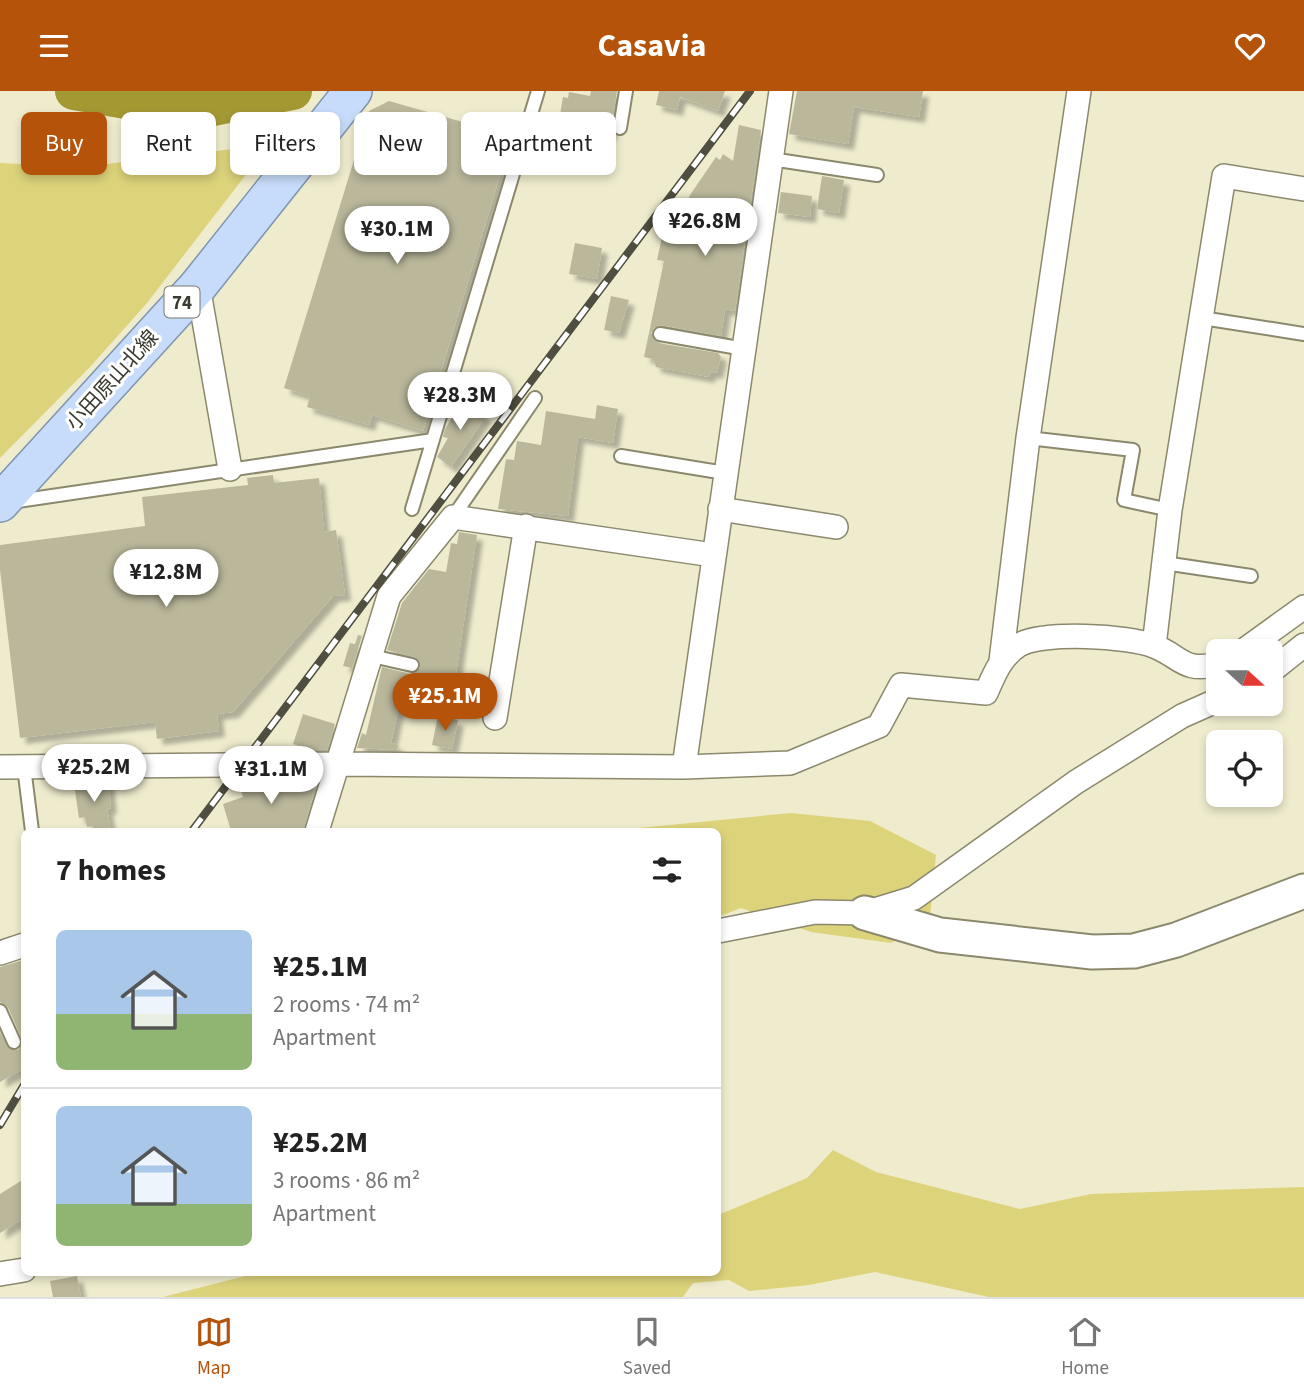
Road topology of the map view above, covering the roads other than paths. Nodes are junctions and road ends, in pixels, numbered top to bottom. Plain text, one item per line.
1 (353, 91) edge
2 (538, 91) edge
3 (626, 91) edge
4 (781, 91) edge
5 (1079, 91) edge
6 (620, 128) dead end
7 (771, 159) junction
8 (877, 175) dead end
9 (1304, 189) edge
10 (198, 286) junction
11 (1202, 318) junction
12 (660, 334) dead end
13 (1304, 334) edge
14 (744, 349) junction
15 (535, 398) dead end
16 (1028, 438) junction
17 (433, 440) junction
18 (621, 456) dead end
19 (230, 469) junction
20 (725, 473) junction
21 (0, 503) edge
22 (412, 509) dead end
23 (720, 509) junction
24 (1170, 510) junction
25 (453, 517) junction
26 (526, 526) junction
27 (836, 527) dead end
28 (713, 555) junction
29 (1164, 563) junction
30 (1251, 576) dead end
31 (1304, 607) edge
32 (1259, 639) edge
33 (1304, 645) edge
34 (1154, 646) junction
35 (372, 656) junction
36 (1001, 661) junction
37 (1283, 662) edge
38 (412, 665) dead end
39 (1206, 667) edge
40 (1206, 705) edge
41 (495, 718) dead end
42 (340, 764) junction
43 (0, 767) edge
44 (24, 767) junction
45 (684, 767) junction
46 (32, 828) edge
47 (318, 828) edge
48 (1304, 891) edge
49 (865, 913) junction
50 (721, 930) edge
51 (21, 946) edge
52 (0, 953) edge
53 (0, 1011) edge
54 (14, 1042) dead end
55 (21, 1270) edge
56 (0, 1274) edge

1 - 10 main road, 小田原山北線 / 74
2 - 17 lane
3 - 6 lane
4 - 7 street
5 - 16 street
7 - 8 lane
7 - 14 street
9 - 11 street
10 - 19 street
10 - 21 main road, 小田原山北線 / 74
11 - 13 lane
11 - 24 street
12 - 14 lane
14 - 20 street
15 - 25 lane
16 - 24 lane
16 - 36 street
17 - 19 lane
17 - 22 lane
18 - 20 lane
19 - 21 lane
20 - 23 street
23 - 27 street
23 - 28 street
24 - 29 street
25 - 26 street
25 - 35 street
26 - 28 street
26 - 41 street
28 - 45 street
29 - 30 lane
29 - 34 street
31 - 32 street
33 - 37 street
34 - 36 street
34 - 39 street
35 - 38 lane
35 - 42 street
36 - 45 street
40 - 49 street
42 - 44 street
42 - 45 street
42 - 47 street
43 - 44 street
44 - 46 lane
48 - 49 street
49 - 50 street
51 - 52 street
53 - 54 lane
55 - 56 street

